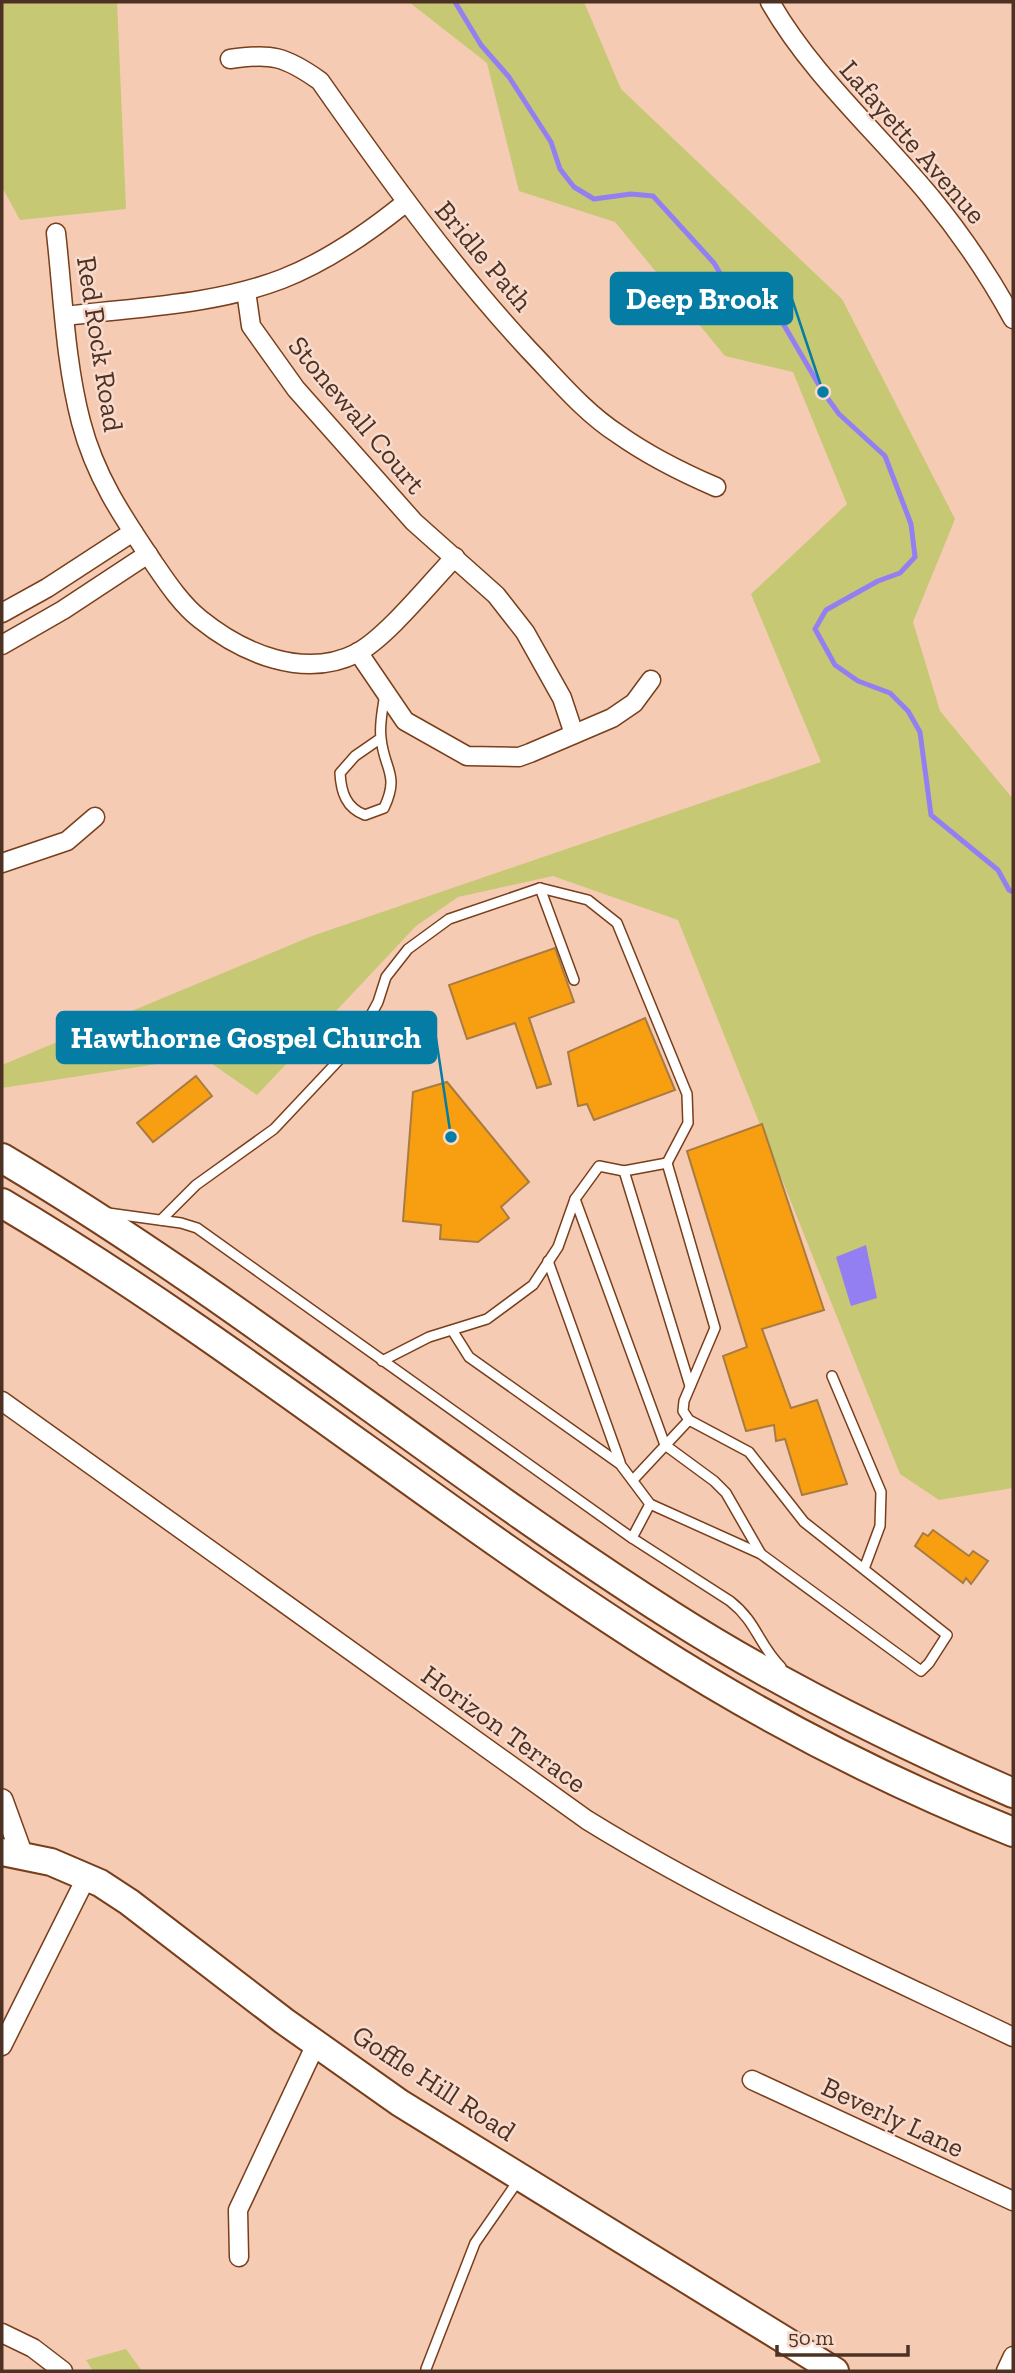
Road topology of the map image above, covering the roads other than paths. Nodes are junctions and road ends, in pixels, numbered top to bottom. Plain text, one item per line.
1 (769, 2) edge
2 (230, 59) dead end
3 (405, 203) junction
4 (56, 233) dead end
5 (246, 291) junction
6 (66, 316) junction
7 (1013, 318) edge
8 (716, 487) dead end
9 (133, 532) junction
10 (148, 554) junction
11 (455, 557) junction
12 (2, 613) edge
13 (2, 645) edge
14 (358, 652) junction
15 (651, 680) dead end
16 (385, 692) junction
17 (573, 734) junction
18 (381, 738) junction
19 (95, 817) dead end
20 (2, 863) edge
21 (540, 888) junction
22 (574, 979) dead end
23 (2, 1158) edge
24 (667, 1163) junction
25 (624, 1171) junction
26 (575, 1199) junction
27 (2, 1203) edge
28 (85, 1209) junction
29 (161, 1220) junction
30 (548, 1261) junction
31 (452, 1330) junction
32 (382, 1361) junction
33 (832, 1377) dead end
34 (690, 1386) junction
35 (2, 1401) edge
36 (689, 1420) junction
37 (665, 1445) junction
38 (620, 1464) junction
39 (633, 1480) junction
40 (650, 1504) junction
41 (632, 1538) junction
42 (761, 1554) junction
43 (864, 1569) junction
44 (838, 1711) junction
45 (1013, 1793) edge
46 (2, 1800) edge
47 (1013, 1832) edge
48 (12, 1854) edge
49 (88, 1876) junction
50 (1013, 2037) edge
51 (316, 2044) junction
52 (2, 2046) edge
53 (751, 2080) dead end
54 (521, 2176) junction
55 (1013, 2202) edge
56 (239, 2257) dead end
57 (2, 2333) edge
58 (1013, 2356) edge
59 (426, 2369) dead end
60 (63, 2371) edge
61 (835, 2371) edge
62 (1006, 2371) edge

1 - 7 street, Lafayette Avenue
2 - 3 street, Bridle Path
3 - 5 street
3 - 8 street, Bridle Path
4 - 6 street, Red Rock Road
5 - 6 street
5 - 11 street, Stonewall Court
6 - 9 street, Red Rock Road
9 - 10 street, Red Rock Road
9 - 12 street
10 - 13 street
10 - 14 street, Red Rock Road
11 - 14 street, Red Rock Road
11 - 17 street
14 - 16 street
15 - 17 street
16 - 17 street
16 - 18 lane
18 - 18 lane
19 - 20 street
21 - 22 lane
21 - 24 lane
21 - 29 lane
23 - 28 highway
24 - 25 lane
24 - 34 lane
25 - 26 lane
25 - 34 lane
26 - 30 lane
26 - 37 lane
27 - 47 highway
28 - 29 lane
28 - 44 highway
29 - 32 lane
30 - 31 lane
30 - 38 lane
31 - 32 lane
31 - 38 lane
32 - 41 lane
33 - 43 lane
34 - 36 lane
35 - 50 street, Horizon Terrace
36 - 37 lane
36 - 43 lane
37 - 39 lane
37 - 42 lane
38 - 39 lane
39 - 40 lane
40 - 41 lane
40 - 42 lane
41 - 44 lane
42 - 43 lane
44 - 45 highway
46 - 48 street
48 - 49 main road, Goffle Hill Road
49 - 51 main road, Goffle Hill Road
49 - 52 street
51 - 54 main road, Goffle Hill Road
51 - 56 street
53 - 55 street, Beverly Lane
54 - 59 lane
54 - 61 main road, Goffle Hill Road
57 - 60 street
58 - 62 street

